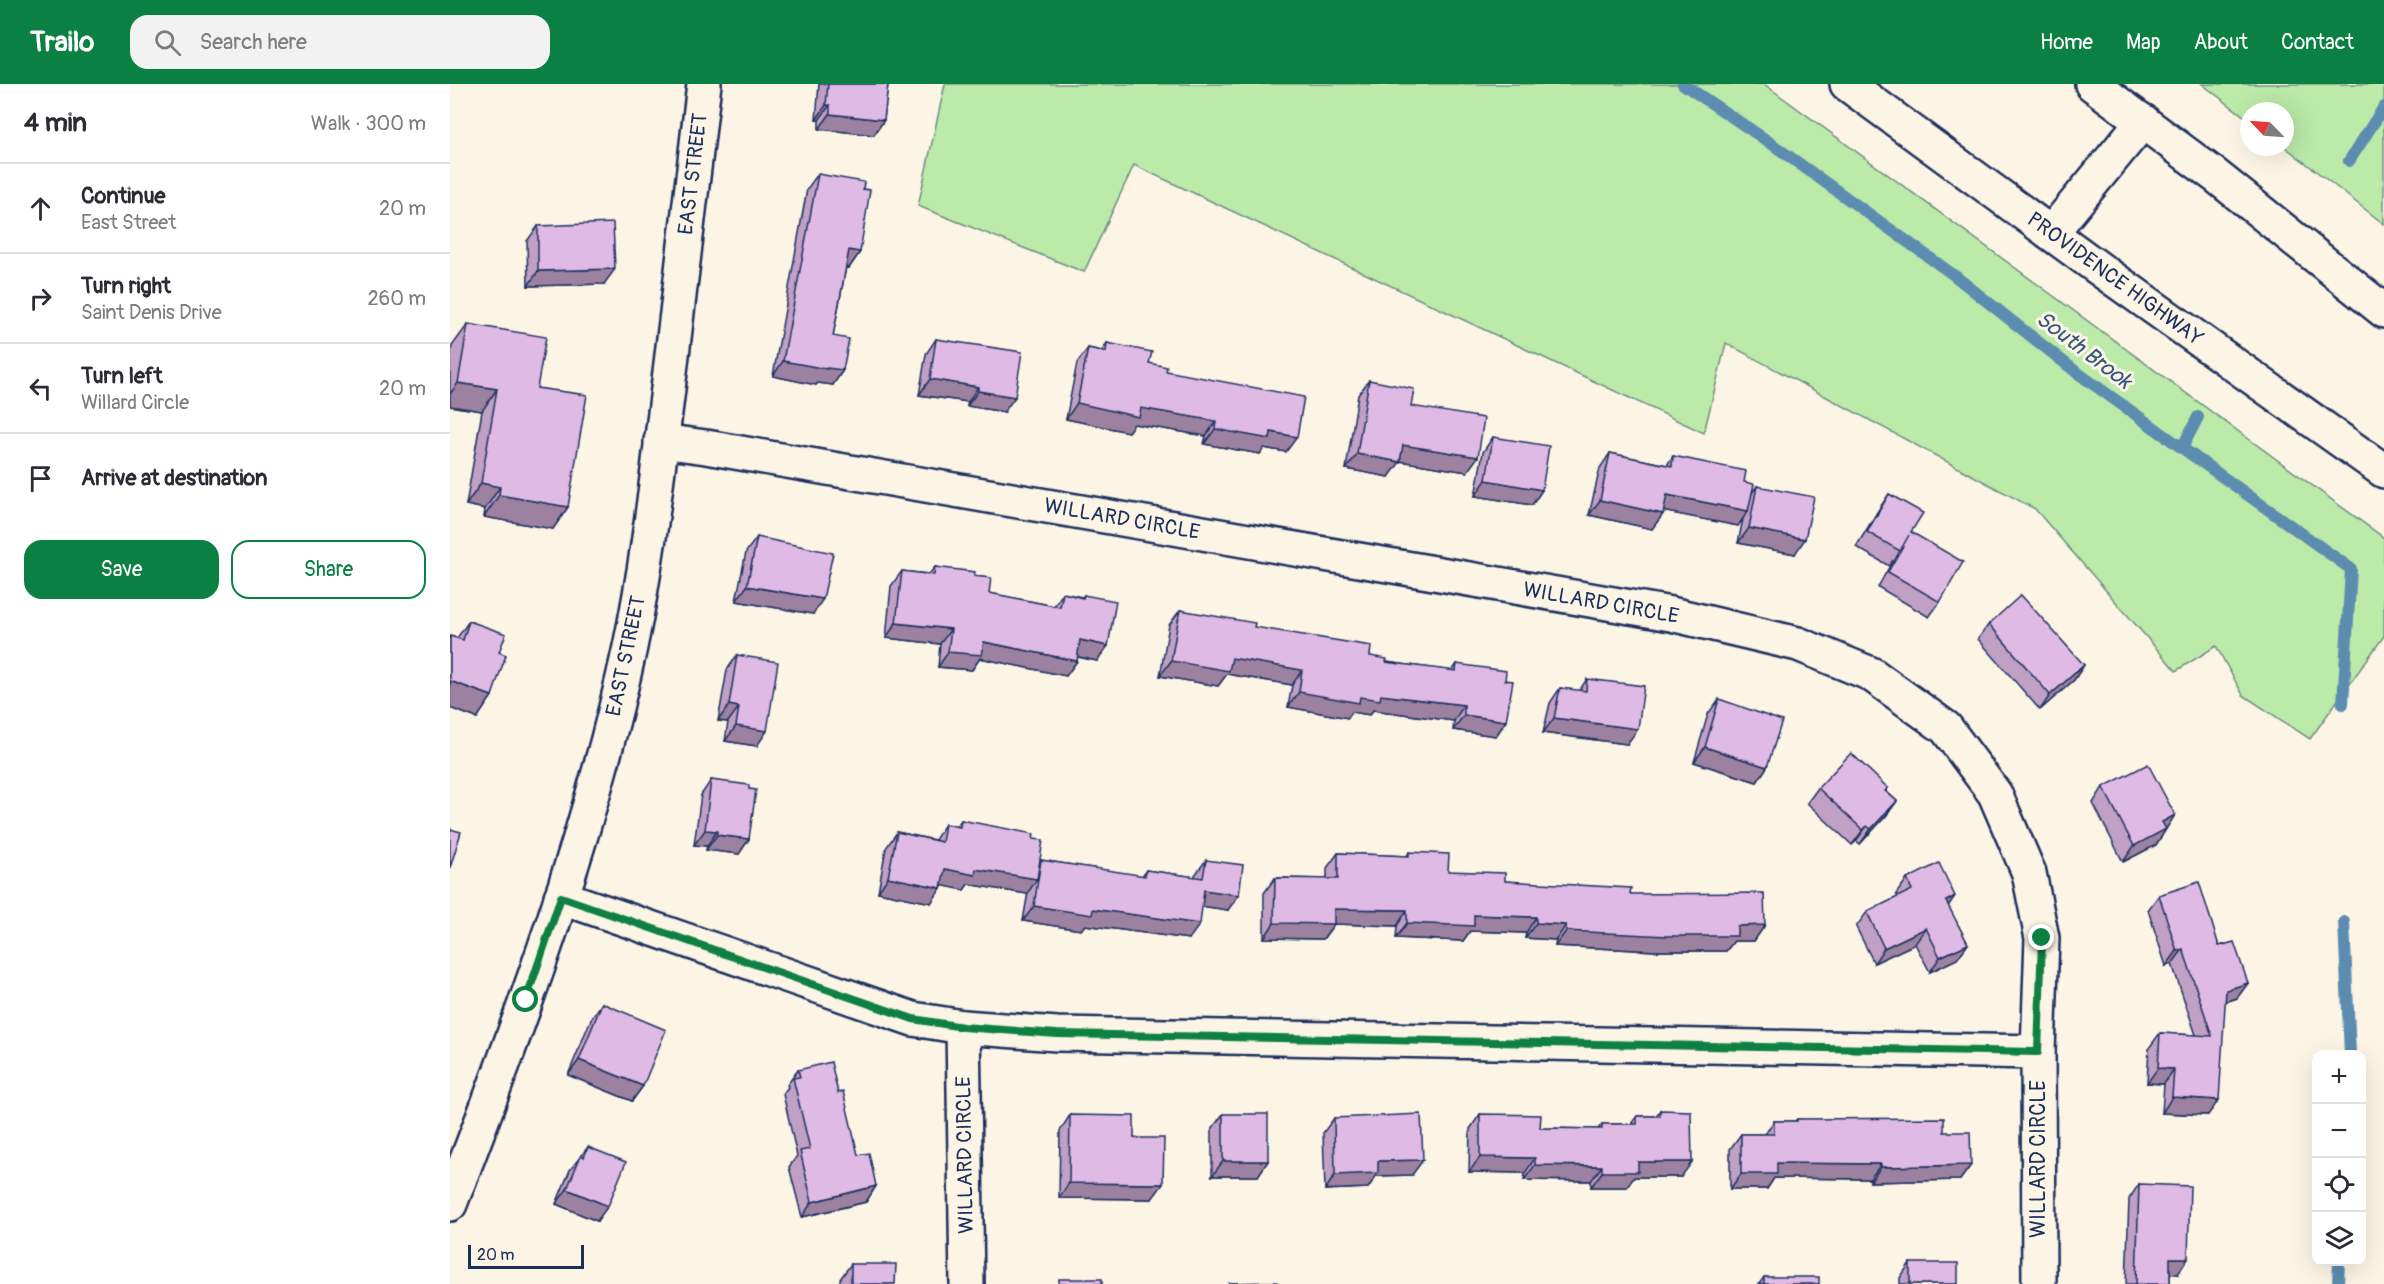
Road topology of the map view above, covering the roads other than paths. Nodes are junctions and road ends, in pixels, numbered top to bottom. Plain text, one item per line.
1 (704, 84) edge
2 (1847, 84) edge
3 (2092, 84) edge
4 (2144, 121) junction
5 (2051, 233) junction
6 (2384, 311) edge
7 (661, 441) junction
8 (2384, 471) edge
9 (561, 897) junction
10 (963, 1027) junction
11 (2038, 1052) junction
12 (450, 1204) edge
13 (967, 1284) edge
14 (2038, 1284) edge

1 - 7 street, EAST STREET
2 - 5 street, PROVIDENCE HIGHWAY
3 - 4 street
4 - 5 street
4 - 6 street
5 - 8 street, PROVIDENCE HIGHWAY
7 - 9 street, EAST STREET
7 - 11 street, WILLARD CIRCLE
9 - 10 street
9 - 12 street, EAST STREET
10 - 11 street
10 - 13 street, WILLARD CIRCLE
11 - 14 street, WILLARD CIRCLE

